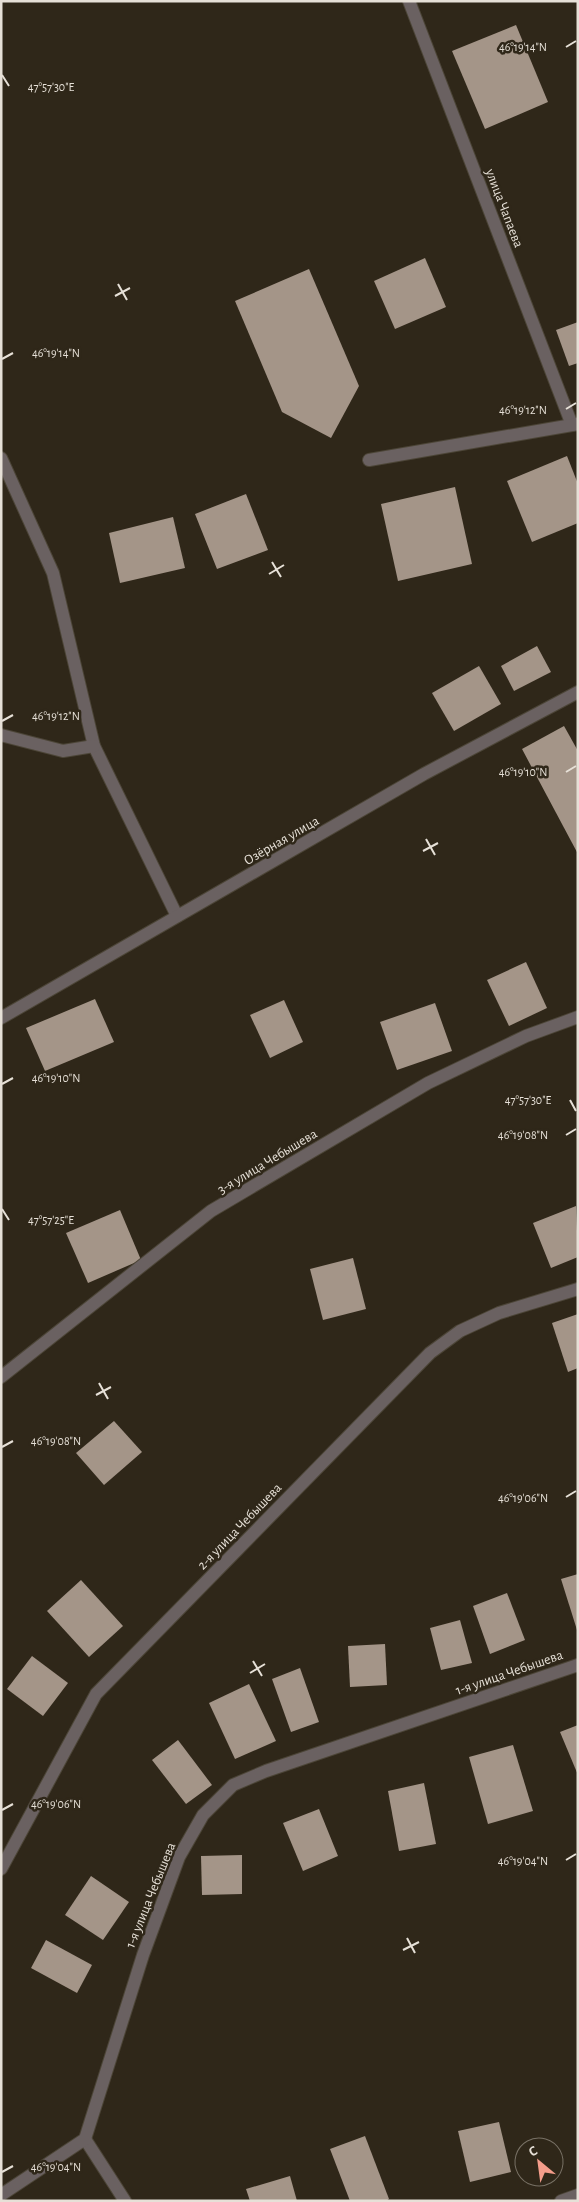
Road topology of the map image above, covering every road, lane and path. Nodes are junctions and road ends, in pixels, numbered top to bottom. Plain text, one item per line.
1 (409, 1) edge
2 (575, 425) edge
3 (1, 458) edge
4 (369, 460) dead end
5 (578, 692) edge
6 (1, 735) edge
7 (94, 746) junction
8 (177, 916) junction
9 (1, 1018) edge
10 (578, 1018) edge
11 (578, 1289) edge
12 (1, 1377) edge
13 (578, 1665) edge
14 (1, 1870) edge
15 (85, 2139) junction
16 (1, 2195) edge
17 (578, 2195) edge
18 (125, 2201) edge
19 (561, 2201) edge

1 - 2 street, улица Чапаева
2 - 4 street
3 - 7 street
5 - 8 street, Озёрная улица
6 - 7 street
7 - 8 street
8 - 9 street, Озёрная улица
10 - 12 street, 3-я улица Чебышева
11 - 14 street, 2-я улица Чебышева
13 - 15 street, 1-я улица Чебышева
15 - 16 street
15 - 18 street
17 - 19 street

